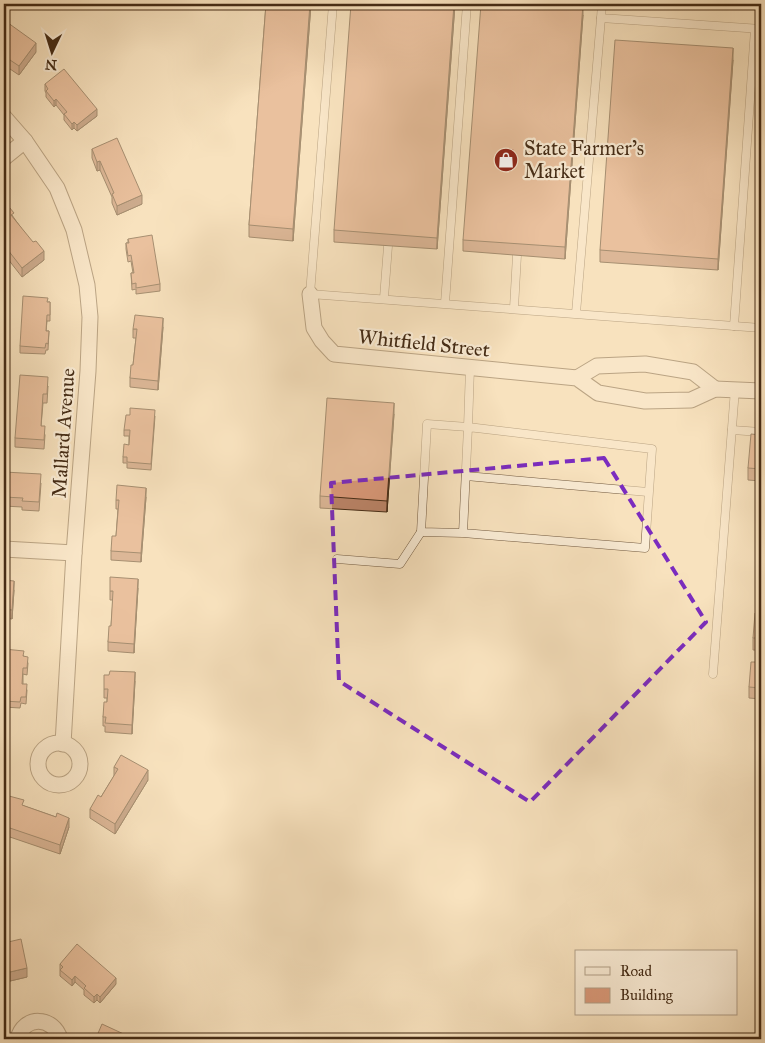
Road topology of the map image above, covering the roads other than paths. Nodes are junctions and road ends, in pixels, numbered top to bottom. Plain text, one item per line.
1 (333, 4) edge
2 (467, 4) edge
3 (602, 4) edge
4 (601, 18) junction
5 (758, 29) edge
6 (4, 117) edge
7 (25, 141) junction
8 (4, 158) edge
9 (388, 246) edge
10 (517, 255) edge
11 (310, 294) junction
12 (384, 298) junction
13 (445, 303) junction
14 (514, 308) junction
15 (576, 313) junction
16 (734, 326) junction
17 (761, 328) edge
18 (470, 368) junction
19 (577, 378) junction
20 (715, 389) junction
21 (735, 389) junction
22 (761, 391) edge
23 (468, 427) junction
24 (732, 430) junction
25 (761, 432) edge
26 (466, 476) junction
27 (648, 492) junction
28 (421, 532) junction
29 (463, 533) junction
30 (4, 549) edge
31 (74, 553) junction
32 (337, 558) dead end
33 (713, 674) dead end
34 (63, 744) dead end
35 (4, 1039) edge
36 (9, 1039) edge
37 (18, 1039) edge
38 (60, 1039) edge

1 - 11 lane
2 - 13 lane
3 - 4 lane
4 - 5 lane
4 - 15 lane
5 - 16 lane
6 - 7 street, Mallard Avenue
7 - 8 street
7 - 31 street, Mallard Avenue
9 - 12 lane
10 - 14 lane
11 - 12 lane
11 - 18 street, Whitfield Street
12 - 13 lane
13 - 14 lane
14 - 15 lane
15 - 16 lane
16 - 17 lane
18 - 19 street, Whitfield Street
18 - 23 lane
19 - 20 street
19 - 20 street
20 - 21 street
21 - 22 street
21 - 24 lane
23 - 26 lane
23 - 27 lane
23 - 28 lane
24 - 25 lane
24 - 33 lane
26 - 27 lane
26 - 29 lane
27 - 29 lane
28 - 29 lane
28 - 32 lane
30 - 31 street
31 - 34 street, Mallard Avenue
35 - 36 street
37 - 38 street

